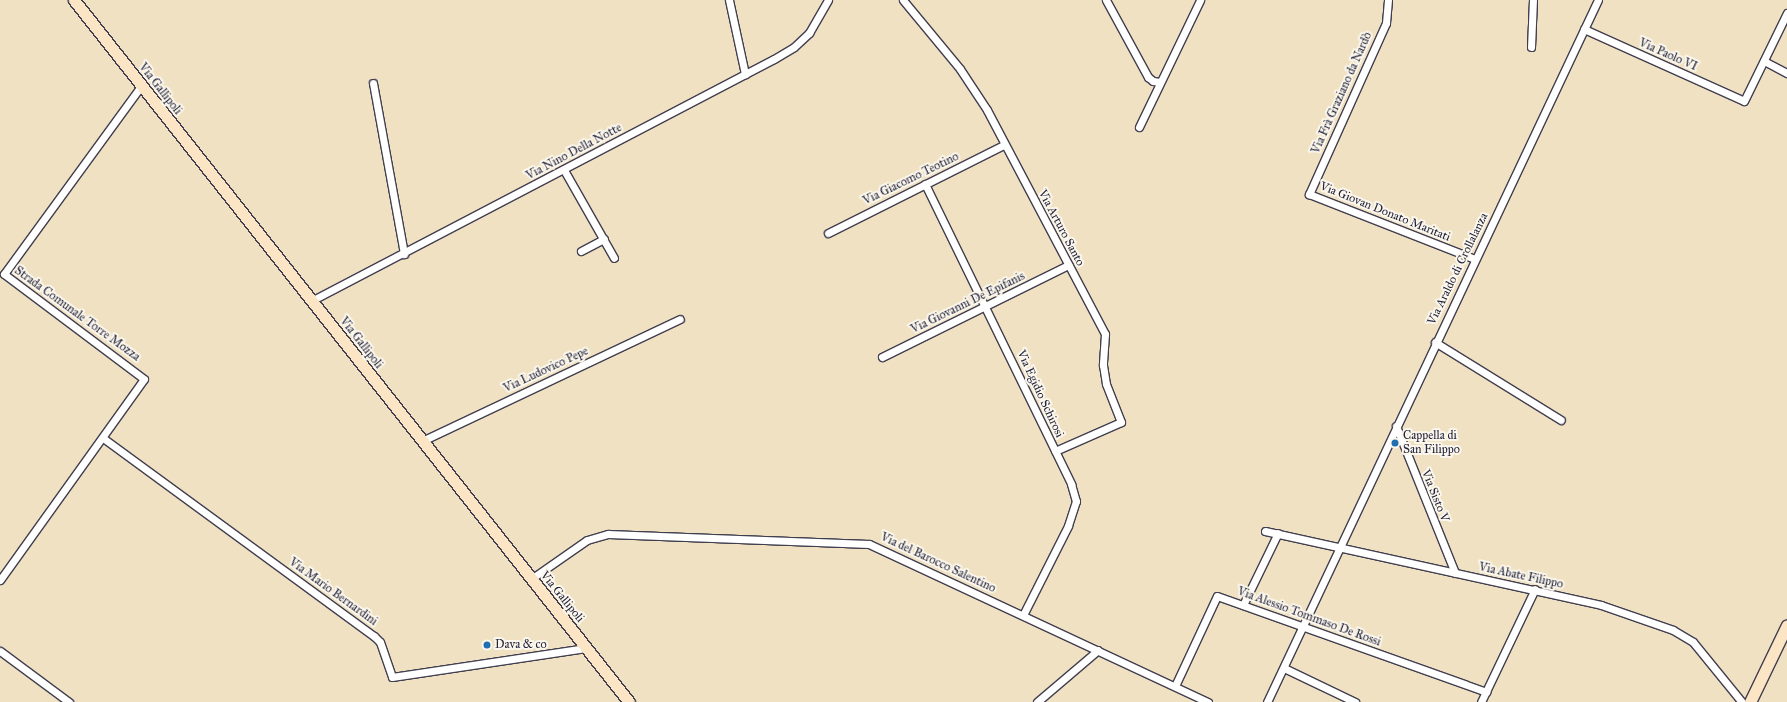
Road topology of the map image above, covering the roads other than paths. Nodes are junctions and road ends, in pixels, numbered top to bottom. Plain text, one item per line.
1 (74, 0) edge
2 (729, 0) edge
3 (828, 0) edge
4 (903, 0) edge
5 (1106, 0) edge
6 (1200, 0) edge
7 (1388, 0) edge
8 (1534, 0) edge
9 (1598, 0) edge
10 (1787, 13) edge
11 (1780, 28) junction
12 (1584, 29) junction
13 (1787, 32) edge
14 (1531, 47) dead end
15 (1764, 61) junction
16 (1787, 73) edge
17 (745, 74) junction
18 (1160, 82) junction
19 (373, 83) dead end
20 (141, 86) junction
21 (1139, 127) dead end
22 (1004, 145) junction
23 (564, 170) junction
24 (926, 184) junction
25 (1309, 194) joint
26 (828, 233) dead end
27 (604, 239) junction
28 (581, 251) dead end
29 (404, 254) junction
30 (614, 258) dead end
31 (1475, 259) junction
32 (1066, 267) junction
33 (311, 301) junction
34 (986, 306) junction
35 (680, 319) dead end
36 (1435, 342) junction
37 (882, 357) dead end
38 (1561, 420) dead end
39 (1396, 426) junction
40 (103, 438) junction
41 (422, 441) junction
42 (1055, 451) junction
43 (1265, 530) dead end
44 (1278, 534) junction
45 (1339, 547) junction
46 (1455, 574) junction
47 (531, 579) junction
48 (0, 580) edge
49 (1535, 589) junction
50 (1243, 605) junction
51 (1023, 615) junction
52 (1787, 625) edge
53 (1303, 627) junction
54 (586, 648) junction
55 (0, 650) edge
56 (1098, 650) junction
57 (1284, 668) junction
58 (1175, 686) junction
59 (1486, 692) junction
60 (69, 702) edge
61 (629, 702) edge
62 (1037, 702) edge
63 (1208, 702) edge
64 (1267, 702) edge
65 (1355, 702) edge
66 (1481, 702) edge
67 (1742, 702) edge
68 (1750, 702) edge

1 - 20 main road, Via Gallipoli
2 - 17 street
3 - 17 street, Via Nino Della Notte
4 - 22 street, Via Arturo Santo
5 - 18 street
6 - 18 street
7 - 25 street, Via Frà Graziano da Nardò
8 - 14 street
9 - 12 street, Via Araldo di Crollalanza
10 - 11 street
11 - 13 street
11 - 15 street
12 - 15 street, Via Paolo VI
12 - 31 street, Via Araldo di Crollalanza
15 - 16 street
17 - 23 street, Via Nino Della Notte
18 - 21 street
19 - 29 street
20 - 33 main road, Via Gallipoli
20 - 40 street, Strada Comunale Torre Mozza
22 - 24 street, Via Giacomo Teotino
22 - 32 street, Via Arturo Santo
23 - 27 street
23 - 29 street, Via Nino Della Notte
24 - 26 street, Via Giacomo Teotino
24 - 34 street, Via Egidio Schirosi
25 - 31 street, Via Giovan Donato Maritati
27 - 28 street
27 - 30 street
29 - 33 street, Via Nino Della Notte
31 - 36 street, Via Araldo di Crollalanza
32 - 34 street, Via Giovanni De Epifanis
32 - 42 street, Via Arturo Santo
33 - 41 main road, Via Gallipoli
34 - 37 street, Via Giovanni De Epifanis
34 - 42 street, Via Egidio Schirosi
35 - 41 street, Via Ludovico Pepe
36 - 38 street
36 - 39 street, Via Araldo di Crollalanza
39 - 45 street, Via Araldo di Crollalanza
39 - 46 street, Via Sisto V
40 - 48 street, Strada Comunale Torre Mozza
40 - 54 street, Via Mario Bernardini
41 - 47 main road, Via Gallipoli
42 - 51 street, Via Egidio Schirosi
43 - 44 street, Via Abate Filippo
44 - 45 street, Via Abate Filippo
44 - 50 street
45 - 46 street, Via Abate Filippo
45 - 53 street, Via Araldo di Crollalanza
46 - 49 street, Via Abate Filippo
47 - 51 street, Via del Barocco Salentino
47 - 54 main road, Via Gallipoli
49 - 59 street
49 - 67 street, Via Abate Filippo
50 - 53 street, Via Alessio Tommaso De Rossi
50 - 58 street, Via Alessio Tommaso De Rossi
51 - 56 street, Via del Barocco Salentino
52 - 68 main road
53 - 57 street, Via Araldo di Crollalanza
53 - 59 street, Via Alessio Tommaso De Rossi
54 - 61 main road, Via Gallipoli
55 - 60 street
56 - 58 street, Via del Barocco Salentino
56 - 62 street
57 - 64 street, Via Araldo di Crollalanza
57 - 65 street
58 - 63 street, Via del Barocco Salentino
59 - 66 street

